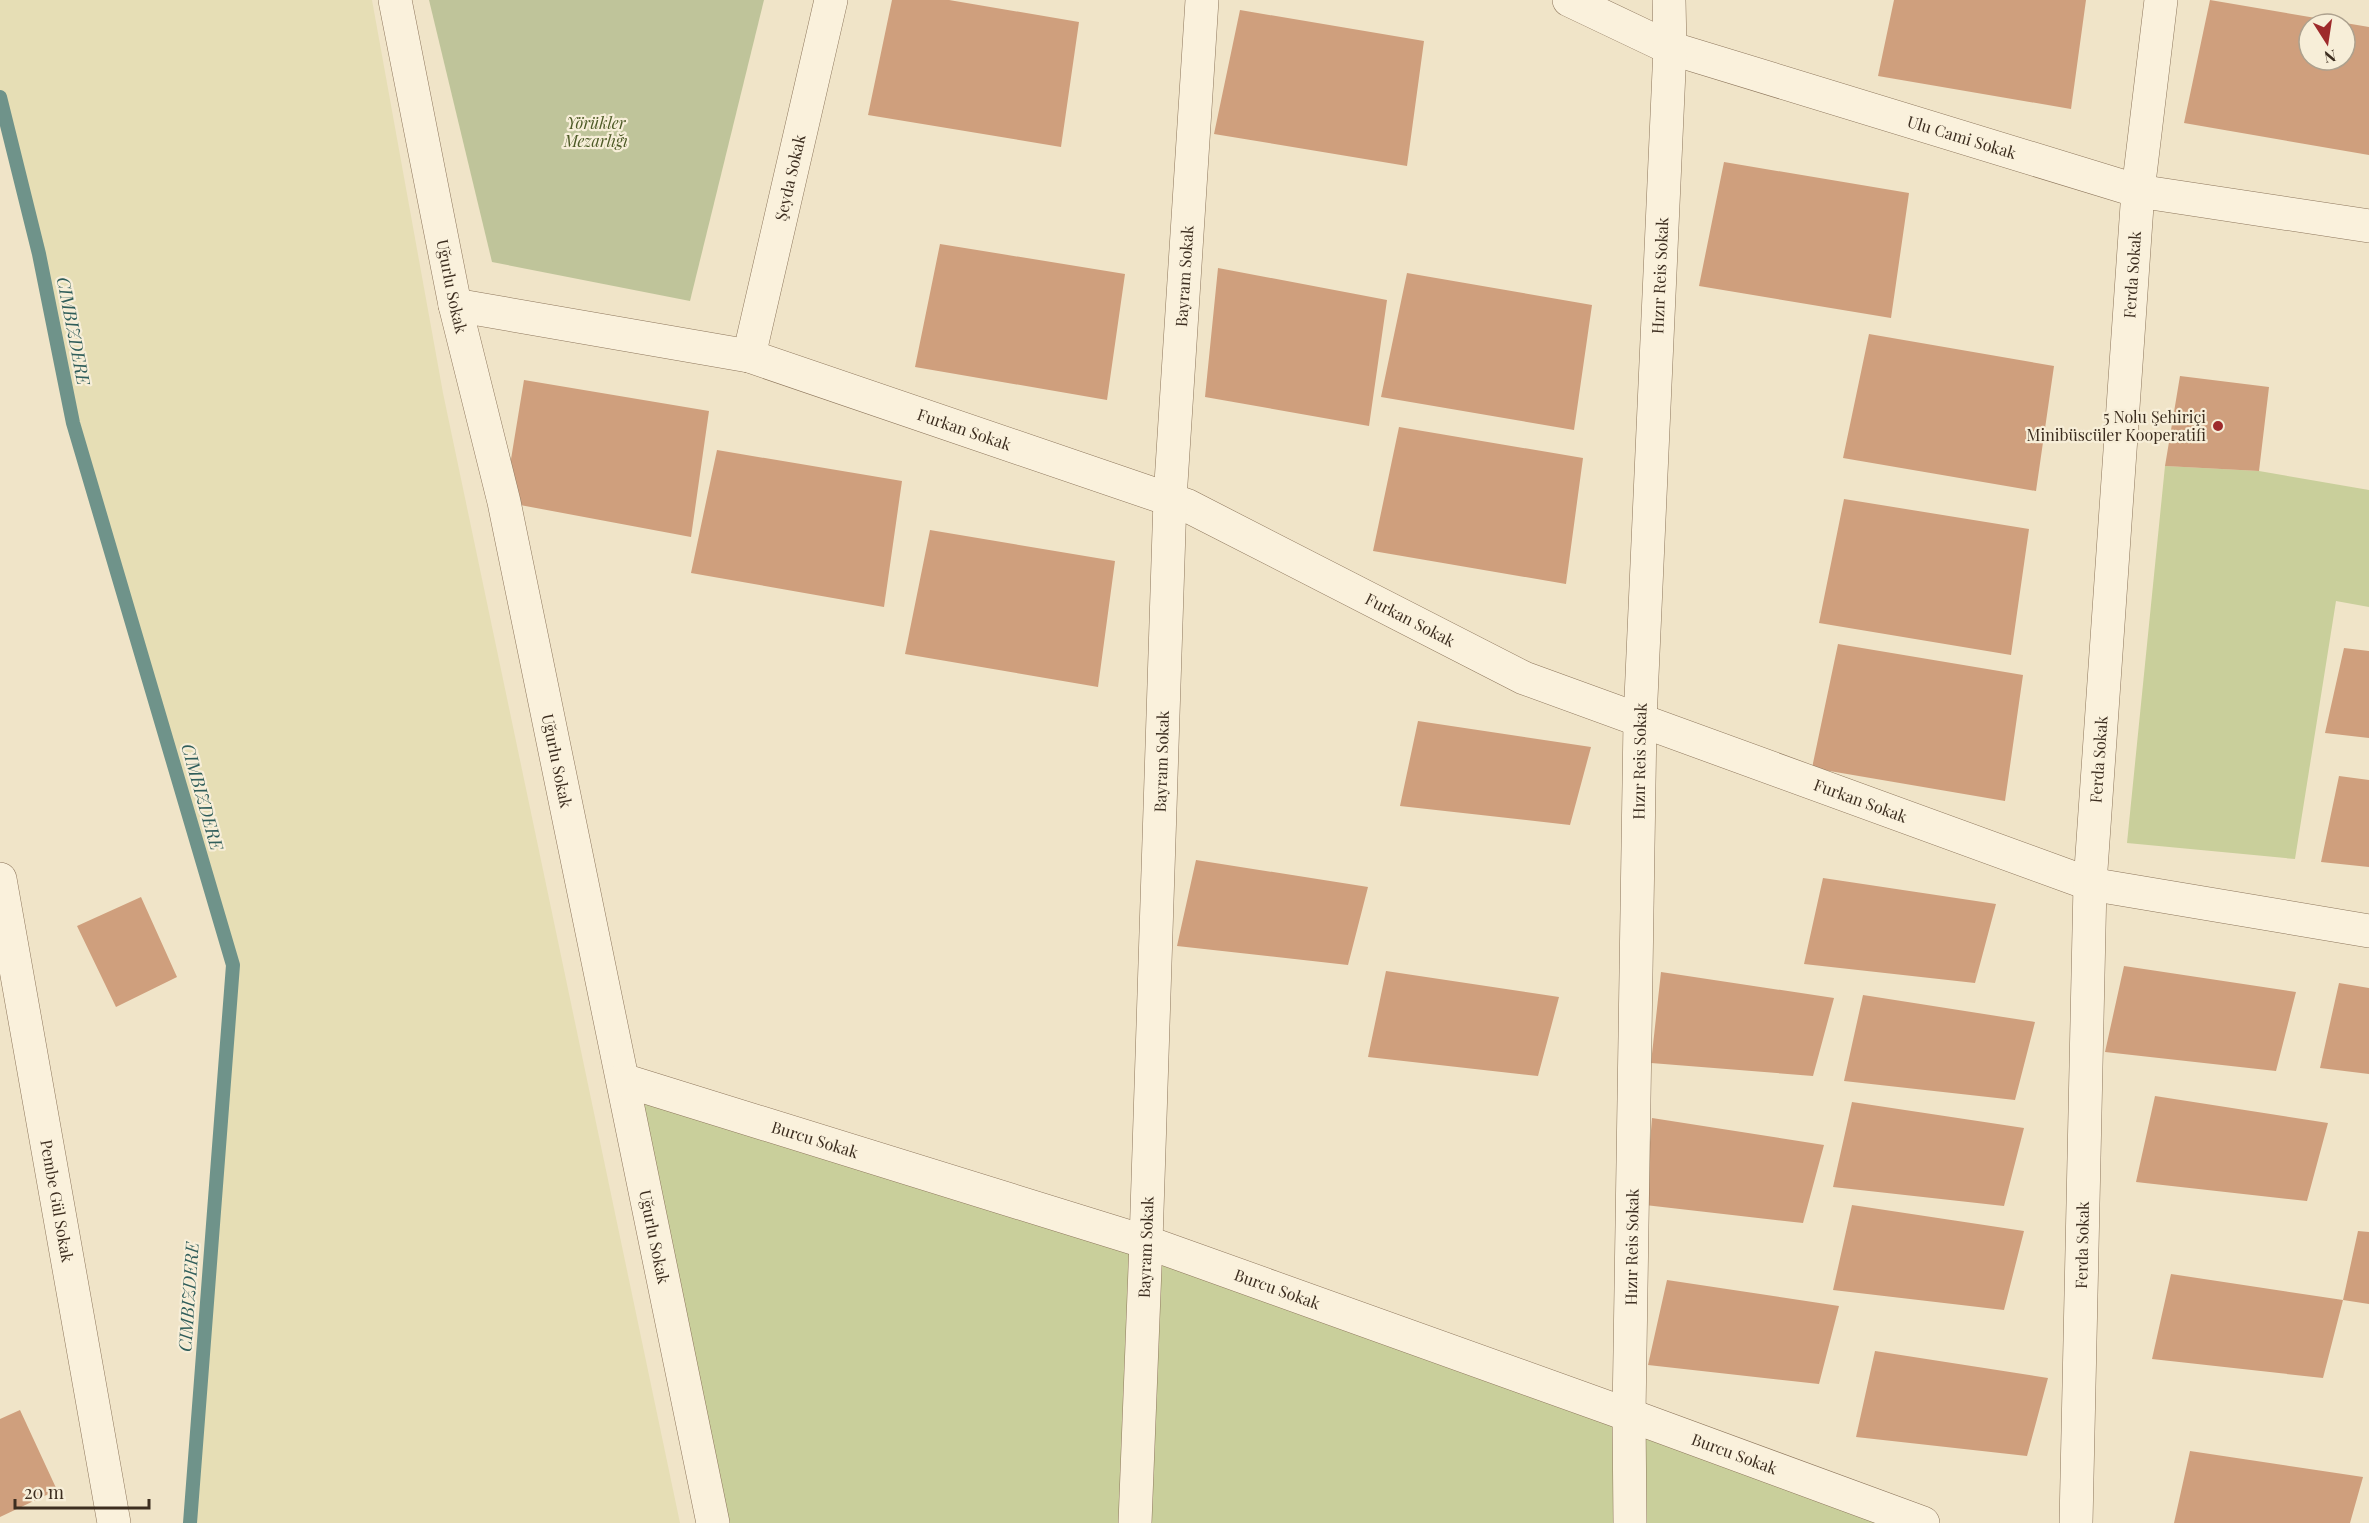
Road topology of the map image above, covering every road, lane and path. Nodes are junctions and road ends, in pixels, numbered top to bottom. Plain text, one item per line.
1 (395, 0) edge
2 (831, 0) edge
3 (1202, 0) edge
4 (1569, 0) edge
5 (1669, 0) edge
6 (2161, 0) edge
7 (1670, 48) junction
8 (2138, 191) junction
9 (2369, 226) edge
10 (455, 305) junction
11 (749, 356) junction
12 (1170, 499) junction
13 (1640, 721) junction
14 (2090, 884) junction
15 (1, 885) edge
16 (2369, 931) edge
17 (622, 1080) junction
18 (1146, 1242) junction
19 (1629, 1414) junction
20 (114, 1523) edge
21 (713, 1523) edge
22 (1135, 1523) edge
23 (1630, 1523) edge
24 (1923, 1523) edge
25 (2076, 1523) edge

1 - 10 street, Uğurlu Sokak
2 - 11 street, Şeyda Sokak
3 - 12 street, Bayram Sokak
4 - 7 street, Ulu Cami Sokak
5 - 7 street, Hızır Reis Sokak
6 - 8 street, Ferda Sokak
7 - 8 street, Ulu Cami Sokak
7 - 13 street, Hızır Reis Sokak
8 - 9 street, Ulu Cami Sokak
8 - 14 street, Ferda Sokak
10 - 11 street, Furkan Sokak
10 - 17 street, Uğurlu Sokak
11 - 12 street, Furkan Sokak
12 - 13 street, Furkan Sokak
12 - 18 street, Bayram Sokak
13 - 14 street, Furkan Sokak
13 - 19 street, Hızır Reis Sokak
14 - 16 street, Furkan Sokak
14 - 25 street, Ferda Sokak
15 - 20 street, Pembe Gül Sokak
17 - 18 street, Burcu Sokak
17 - 21 street, Uğurlu Sokak
18 - 19 street, Burcu Sokak
18 - 22 street, Bayram Sokak
19 - 23 street, Hızır Reis Sokak
19 - 24 street, Burcu Sokak

